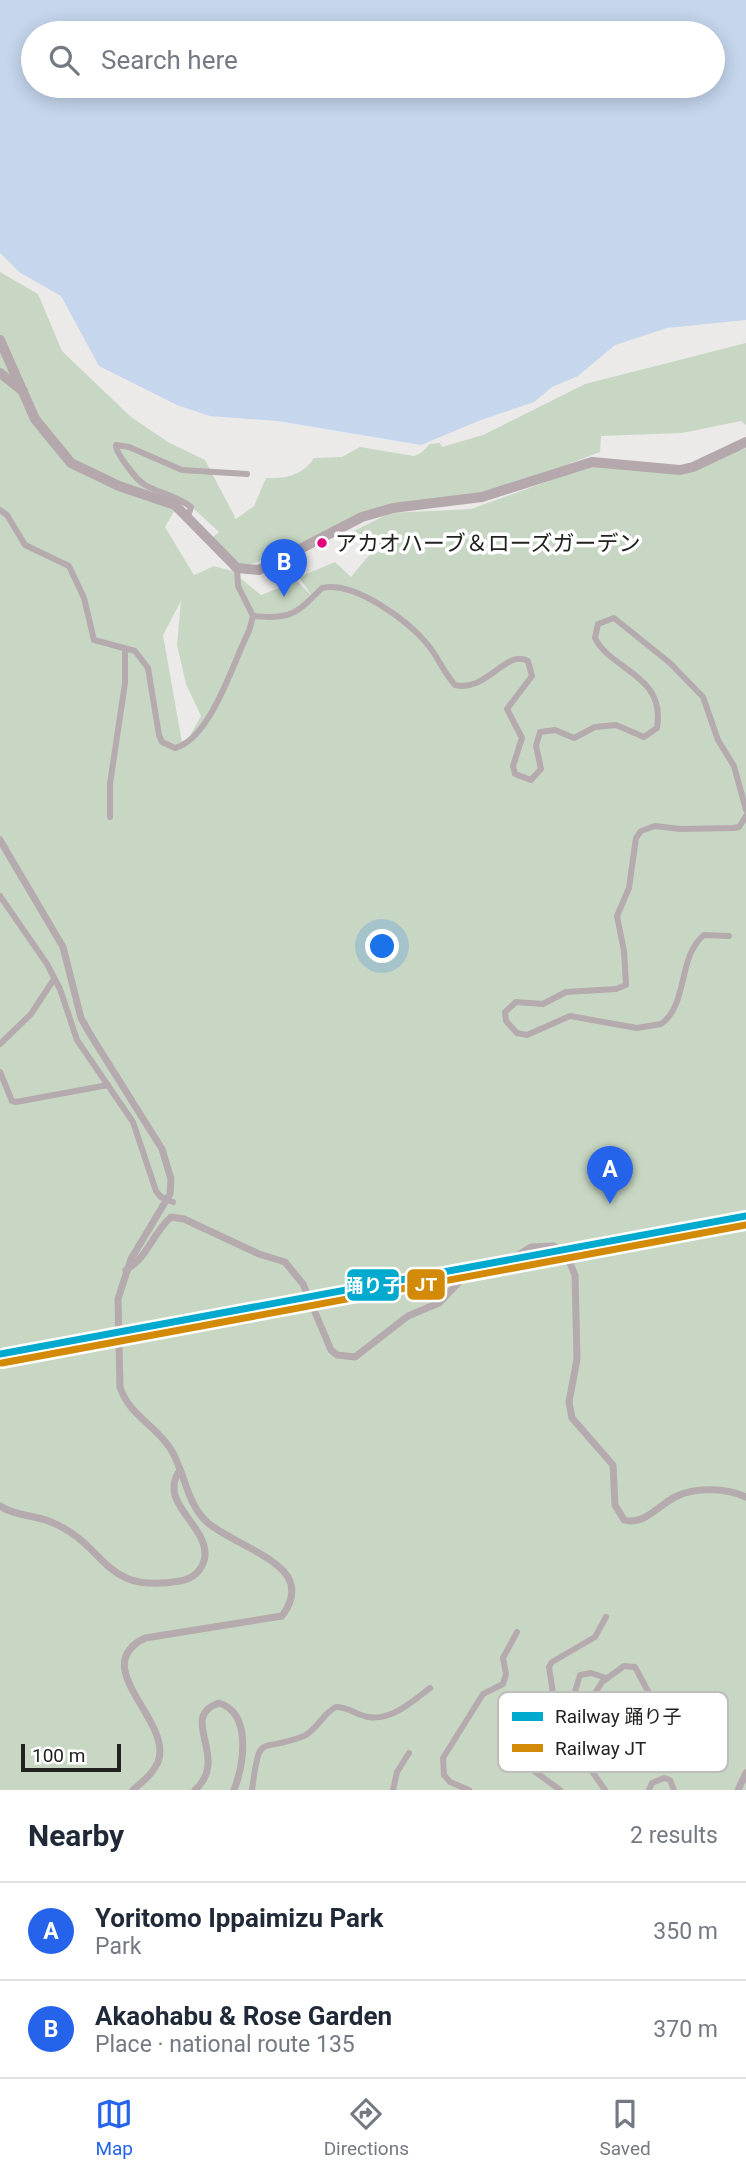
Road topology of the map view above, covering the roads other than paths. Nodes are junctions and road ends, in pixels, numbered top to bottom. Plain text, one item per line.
1 (0, 340) edge
2 (0, 373) edge
3 (24, 391) junction
4 (746, 442) edge
5 (247, 474) dead end
6 (0, 510) edge
7 (188, 516) junction
8 (237, 568) junction
9 (253, 616) junction
10 (125, 649) junction
11 (746, 810) edge
12 (746, 816) edge
13 (110, 817) dead end
14 (0, 840) edge
15 (0, 896) edge
16 (729, 936) dead end
17 (54, 979) junction
18 (0, 1044) edge
19 (0, 1072) edge
20 (108, 1084) junction
21 (173, 1202) dead end
22 (126, 1271) junction
23 (180, 1470) junction
24 (746, 1497) edge
25 (0, 1506) edge
26 (606, 1618) dead end
27 (517, 1632) dead end
28 (606, 1678) junction
29 (430, 1688) dead end
30 (553, 1692) edge
31 (575, 1692) edge
32 (596, 1692) edge
33 (648, 1692) edge
34 (409, 1753) dead end
35 (537, 1772) edge
36 (593, 1772) edge
37 (746, 1773) edge
38 (133, 1790) edge
39 (195, 1790) edge
40 (234, 1790) edge
41 (252, 1790) edge
42 (393, 1790) edge
43 (469, 1790) edge
44 (560, 1790) edge
45 (605, 1790) edge
46 (649, 1790) edge
47 (674, 1790) edge
48 (738, 1790) edge

1 - 3 highway
2 - 3 highway
3 - 7 highway
4 - 8 highway
5 - 7 street
6 - 10 street
7 - 8 highway
8 - 9 street
9 - 10 street
9 - 11 street
10 - 13 street
12 - 16 street
14 - 22 street
15 - 17 street
17 - 18 street
17 - 20 street
19 - 20 street
20 - 21 street, bridge
22 - 23 street
22 - 24 street
23 - 25 street
23 - 38 street
26 - 30 street
27 - 43 street
28 - 31 street
28 - 32 street
28 - 33 street
29 - 41 street
34 - 42 street
35 - 44 street
36 - 45 street
37 - 48 street
39 - 40 street
46 - 47 street

